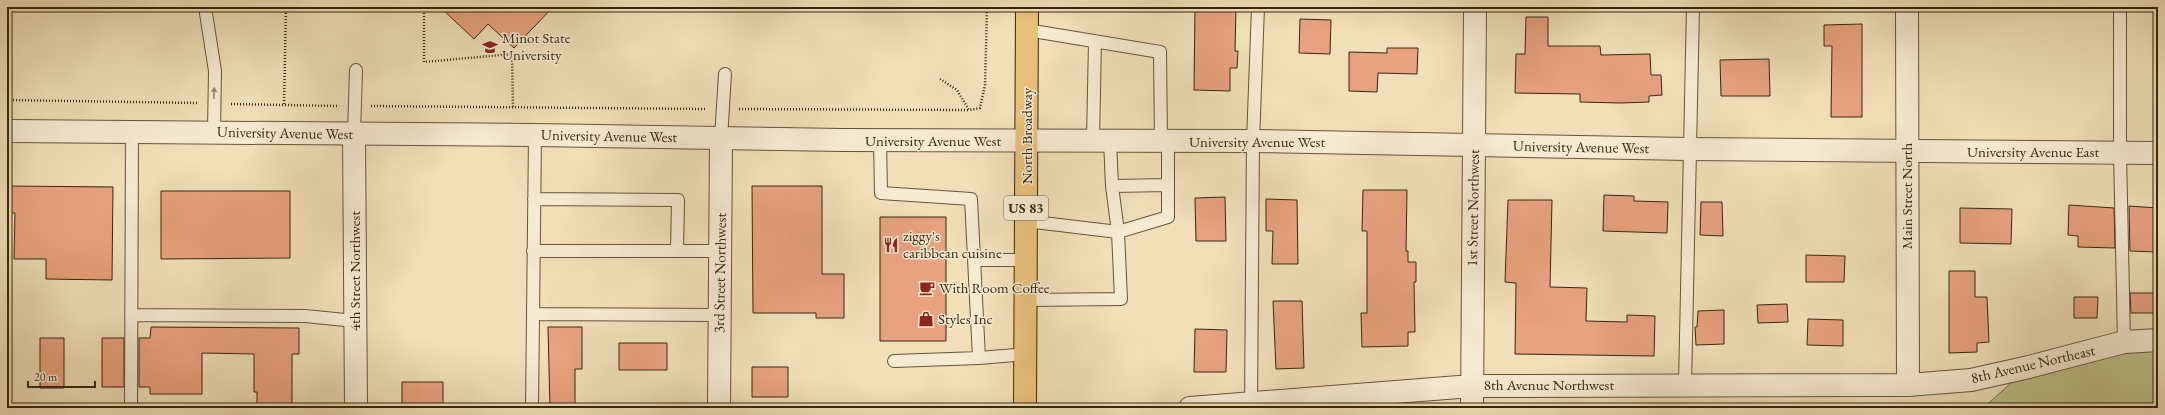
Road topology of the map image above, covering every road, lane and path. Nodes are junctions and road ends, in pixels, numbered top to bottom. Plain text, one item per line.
1 (205, 7) edge
2 (286, 7) edge
3 (424, 7) edge
4 (987, 7) edge
5 (1027, 7) edge
6 (1258, 7) edge
7 (1475, 7) edge
8 (1693, 7) edge
9 (1907, 7) edge
10 (2120, 7) edge
11 (1027, 30) junction
12 (1095, 41) junction
13 (356, 70) dead end
14 (724, 74) dead end
15 (940, 79) dead end
16 (7, 100) edge
17 (214, 103) junction
18 (284, 104) junction
19 (354, 106) junction
20 (513, 107) junction
21 (722, 109) junction
22 (969, 110) junction
23 (7, 131) edge
24 (132, 132) junction
25 (214, 132) junction
26 (354, 134) junction
27 (535, 135) junction
28 (720, 139) junction
29 (880, 140) junction
30 (1102, 140) junction
31 (1027, 141) junction
32 (1253, 141) junction
33 (1164, 142) junction
34 (1474, 145) junction
35 (1688, 149) junction
36 (1907, 151) junction
37 (2120, 152) junction
38 (2158, 153) edge
39 (1168, 184) junction
40 (1112, 186) junction
41 (534, 199) junction
42 (1026, 221) junction
43 (1118, 232) junction
44 (534, 251) junction
45 (677, 251) junction
46 (720, 251) junction
47 (974, 260) junction
48 (1026, 260) junction
49 (1026, 300) junction
50 (533, 314) junction
51 (131, 315) junction
52 (719, 315) junction
53 (355, 321) junction
54 (2158, 340) edge
55 (2124, 342) junction
56 (1026, 354) junction
57 (979, 358) junction
58 (894, 361) dead end
59 (1685, 385) junction
60 (1908, 385) junction
61 (1472, 386) junction
62 (1362, 400) edge
63 (1251, 405) edge
64 (131, 408) edge
65 (356, 408) edge
66 (532, 408) edge
67 (719, 408) edge
68 (1025, 408) edge
69 (1190, 408) edge
70 (1472, 408) edge

17 -> 1 lane
2 - 18 path
3 - 20 path
4 - 22 path
5 - 11 main road, North Broadway / US 83
6 - 32 lane
7 - 34 street, 1st Street Northwest
8 - 35 lane
9 - 36 street, Main Street North
10 - 37 lane
11 - 12 lane
11 - 31 main road, North Broadway / US 83
12 - 30 lane
12 - 33 lane
13 - 19 lane
14 - 21 lane
15 - 22 path
16 - 17 path
17 - 18 path
17 - 25 lane
18 - 19 path
19 - 20 path
19 - 26 lane
20 - 21 path
21 - 22 path
21 - 28 lane
23 - 24 street, University Avenue West
24 - 25 street, University Avenue West
24 - 51 lane
25 - 26 street, University Avenue West
26 - 27 street, University Avenue West
26 - 53 street, 4th Street Northwest
27 - 28 street, University Avenue West
27 - 41 lane
28 - 29 street, University Avenue West
28 - 46 street, 3rd Street Northwest
29 - 31 street, University Avenue West
29 - 47 lane
30 - 31 street, University Avenue West
30 - 33 street, University Avenue West
30 - 40 lane
31 - 42 main road, North Broadway / US 83
32 - 33 street, University Avenue West
32 - 34 street, University Avenue West
32 - 63 lane
33 - 39 lane
34 - 35 street, University Avenue West
34 - 61 street, 1st Street Northwest
35 - 36 street, University Avenue West
35 - 59 lane
36 - 37 street, University Avenue East
36 - 60 street, Main Street North
37 - 38 street, University Avenue East
37 - 55 lane
39 - 40 lane
39 - 43 lane
40 - 43 lane
41 - 44 lane
41 - 45 lane
42 - 43 lane
42 - 48 main road, North Broadway / US 83
43 - 49 lane
44 - 45 lane
44 - 50 lane
45 - 46 lane
46 - 52 street, 3rd Street Northwest
47 - 48 lane
47 - 57 lane
48 - 49 main road, North Broadway / US 83
49 - 56 main road, North Broadway / US 83
50 - 52 lane
50 - 66 lane
51 - 53 lane
51 - 64 lane
52 - 67 street, 3rd Street Northwest
53 - 65 street, 4th Street Northwest
54 - 55 street, 8th Avenue Northeast
55 - 60 street, 8th Avenue Northeast
56 - 57 lane
56 - 68 main road, North Broadway / US 83
57 - 58 lane
59 - 60 street, 8th Avenue Northwest
59 - 61 street, 8th Avenue Northwest
61 - 62 street, 8th Avenue Northwest
61 - 70 street, 1st Street Northwest
62 - 63 street, 8th Avenue Northwest
63 - 69 street, 8th Avenue Northwest

